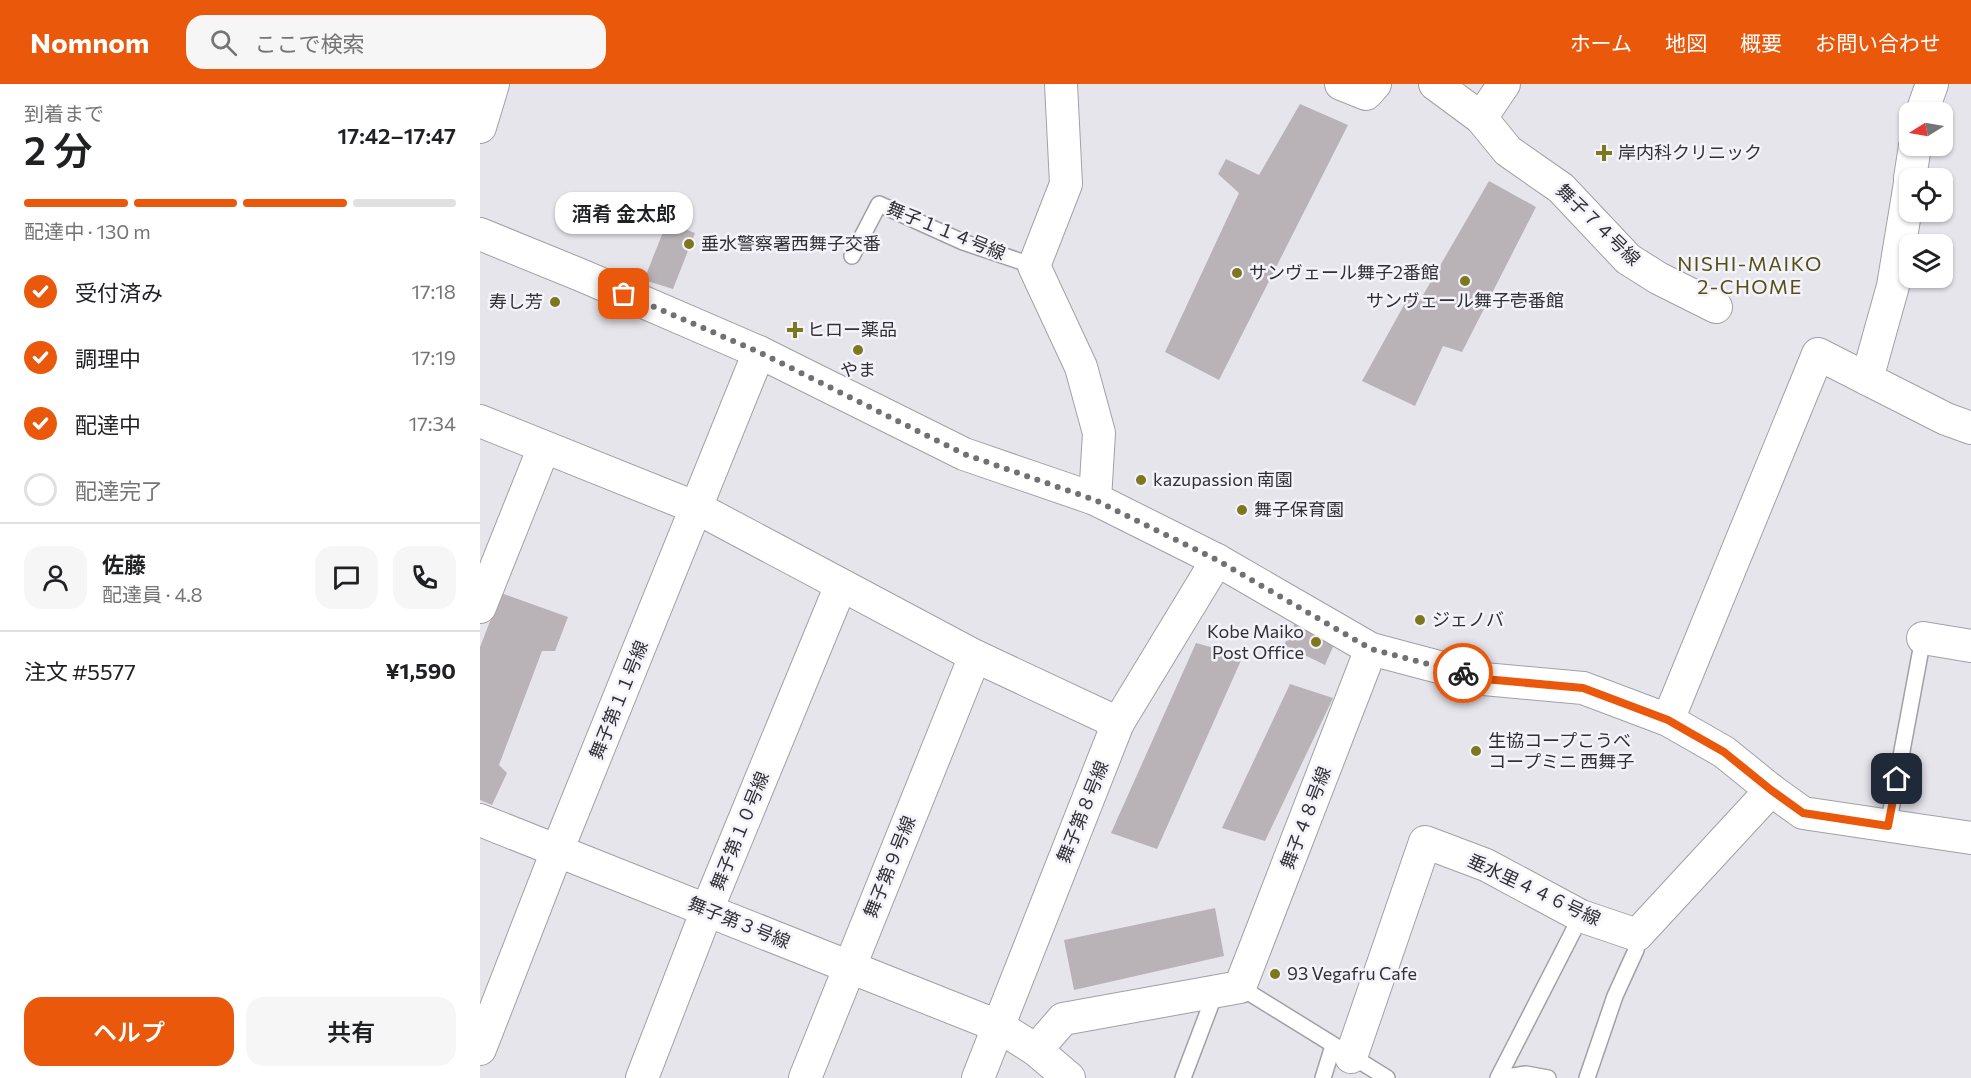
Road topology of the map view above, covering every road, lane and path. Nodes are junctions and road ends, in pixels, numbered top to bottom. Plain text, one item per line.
1 (493, 84) edge
2 (1061, 84) edge
3 (1341, 84) edge
4 (1375, 84) edge
5 (1435, 84) edge
6 (1504, 84) edge
7 (1932, 84) edge
8 (1926, 102) edge
9 (1481, 118) junction
10 (480, 127) edge
11 (1904, 222) edge
12 (480, 234) edge
13 (852, 256) dead end
14 (1034, 266) junction
15 (1716, 307) dead end
16 (759, 352) junction
17 (1867, 379) junction
18 (480, 421) edge
19 (1971, 428) edge
20 (544, 447) junction
21 (1095, 500) junction
22 (697, 508) junction
23 (1217, 560) junction
24 (841, 585) junction
25 (480, 607) edge
26 (1923, 638) joint
27 (1971, 646) edge
28 (1371, 649) junction
29 (975, 656) junction
30 (1668, 720) junction
31 (1118, 723) junction
32 (1771, 790) junction
33 (480, 820) edge
34 (1888, 826) junction
35 (1971, 837) edge
36 (557, 851) junction
37 (707, 910) junction
38 (1581, 916) junction
39 (1637, 935) junction
40 (849, 967) junction
41 (1228, 989) junction
42 (998, 1026) junction
43 (480, 1049) edge
44 (1036, 1050) junction
45 (1342, 1052) junction
46 (642, 1078) edge
47 (805, 1078) edge
48 (978, 1078) edge
49 (1069, 1078) edge
50 (1183, 1078) edge
51 (1323, 1078) edge
52 (1387, 1078) edge
53 (1499, 1078) edge
54 (1548, 1078) edge
55 (1587, 1078) edge

1 - 10 street
2 - 14 street
3 - 4 street
5 - 9 street, 舞子７４号線
6 - 9 street
7 - 8 street
9 - 15 street, 舞子７４号線
11 - 17 street
12 - 16 street
13 - 14 lane, 舞子１１４号線
14 - 21 street
16 - 21 street
16 - 22 street, 舞子第１１号線
17 - 19 street
17 - 30 street
18 - 20 street
20 - 22 street
20 - 25 street
21 - 23 street
22 - 24 street
22 - 36 street, 舞子第１１号線
23 - 28 street
23 - 31 street, 舞子第８号線
24 - 29 street
24 - 37 street, 舞子第１０号線
26 - 27 street
26 - 34 lane
28 - 30 street
28 - 41 street, 舞子４８号線
29 - 31 street
29 - 40 street, 舞子第９号線
30 - 32 street
31 - 42 street, 舞子第８号線
32 - 34 street
32 - 39 street
33 - 36 street, 舞子第３号線
34 - 35 street
36 - 37 street, 舞子第３号線
36 - 43 street, 舞子第１１号線
37 - 40 street, 舞子第３号線
37 - 46 street, 舞子第１０号線
38 - 39 street, 垂水里４４６号線
38 - 45 street, 垂水里４４６号線
38 - 53 lane
39 - 55 lane
40 - 42 street, 舞子第３号線
40 - 47 street, 舞子第９号線
41 - 44 street
41 - 45 lane
41 - 50 lane
42 - 44 street, 舞子第３号線
42 - 48 street, 舞子第８号線
44 - 49 street, 舞子第３号線
45 - 51 lane
45 - 52 lane
53 - 54 lane

